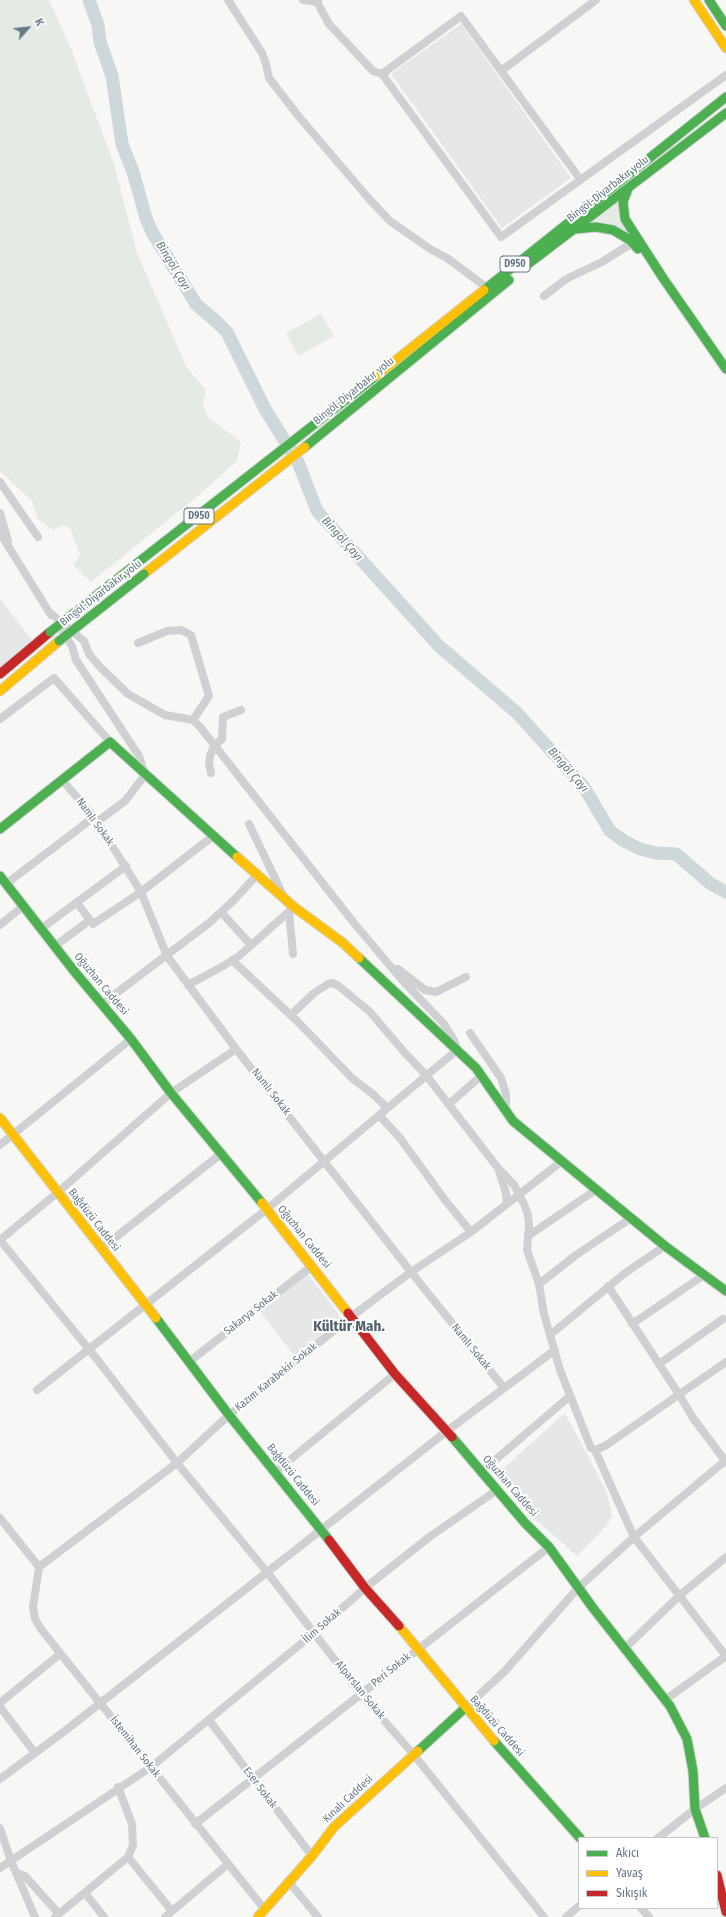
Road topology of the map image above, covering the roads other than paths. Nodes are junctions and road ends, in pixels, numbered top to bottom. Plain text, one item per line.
1 (228, 0) edge
2 (303, 0) edge
3 (596, 0) edge
4 (694, 0) edge
5 (708, 0) edge
6 (317, 1) edge
7 (726, 26) edge
8 (726, 48) edge
9 (501, 71) junction
10 (382, 74) junction
11 (726, 75) edge
12 (726, 97) edge
13 (726, 113) edge
14 (580, 179) junction
15 (628, 189) junction
16 (576, 229) junction
17 (632, 243) junction
18 (663, 278) junction
19 (486, 287) junction
20 (544, 296) dead end
21 (726, 368) edge
22 (0, 482) edge
23 (0, 513) edge
24 (0, 534) edge
25 (38, 536) dead end
26 (11, 551) junction
27 (49, 612) junction
28 (138, 643) dead end
29 (0, 674) edge
30 (0, 691) edge
31 (241, 710) dead end
32 (0, 718) edge
33 (193, 720) junction
34 (110, 742) junction
35 (214, 746) junction
36 (211, 773) dead end
37 (145, 775) junction
38 (63, 781) junction
39 (95, 820) junction
40 (249, 824) dead end
41 (0, 829) edge
42 (213, 836) junction
43 (126, 866) junction
44 (257, 875) junction
45 (0, 876) edge
46 (6, 884) junction
47 (141, 892) junction
48 (284, 898) junction
49 (77, 903) junction
50 (23, 906) junction
51 (292, 909) junction
52 (221, 912) junction
53 (90, 920) junction
54 (0, 925) edge
55 (42, 928) junction
56 (252, 945) junction
57 (55, 946) junction
58 (293, 954) dead end
59 (167, 956) junction
60 (384, 957) junction
61 (232, 960) junction
62 (466, 977) dead end
63 (188, 984) junction
64 (102, 1004) junction
65 (291, 1015) junction
66 (470, 1034) dead end
67 (131, 1039) junction
68 (236, 1049) junction
69 (457, 1050) junction
70 (426, 1075) junction
71 (482, 1075) junction
72 (171, 1093) junction
73 (449, 1104) junction
74 (387, 1108) junction
75 (507, 1113) junction
76 (379, 1115) junction
77 (0, 1118) edge
78 (13, 1135) junction
79 (0, 1145) edge
80 (222, 1153) junction
81 (562, 1161) junction
82 (325, 1162) junction
83 (498, 1168) junction
84 (597, 1189) junction
85 (57, 1193) junction
86 (520, 1194) junction
87 (507, 1204) junction
88 (267, 1209) junction
89 (631, 1218) junction
90 (471, 1232) junction
91 (528, 1236) junction
92 (0, 1240) edge
93 (665, 1246) junction
94 (102, 1248) junction
95 (312, 1266) junction
96 (411, 1272) junction
97 (704, 1275) junction
98 (539, 1284) junction
99 (608, 1286) junction
100 (726, 1291) edge
101 (146, 1305) junction
102 (352, 1316) junction
103 (723, 1319) dead end
104 (632, 1324) junction
105 (550, 1335) junction
106 (89, 1350) junction
107 (555, 1350) junction
108 (190, 1361) junction
109 (726, 1362) edge
110 (659, 1364) junction
111 (396, 1374) junction
112 (504, 1388) junction
113 (37, 1390) dead end
114 (570, 1396) junction
115 (680, 1396) junction
116 (229, 1415) junction
117 (447, 1431) junction
118 (595, 1450) junction
119 (726, 1461) edge
120 (177, 1462) junction
121 (275, 1472) junction
122 (481, 1472) junction
123 (497, 1490) junction
124 (0, 1518) edge
125 (322, 1530) junction
126 (634, 1537) junction
127 (549, 1547) junction
128 (726, 1557) edge
129 (38, 1570) junction
130 (267, 1572) junction
131 (365, 1588) junction
132 (578, 1588) junction
133 (679, 1596) junction
134 (314, 1633) junction
135 (418, 1648) junction
136 (624, 1648) junction
137 (60, 1654) junction
138 (361, 1694) junction
139 (666, 1700) junction
140 (0, 1703) edge
141 (100, 1703) junction
142 (0, 1706) edge
143 (465, 1708) junction
144 (209, 1720) junction
145 (35, 1753) junction
146 (414, 1755) junction
147 (151, 1767) junction
148 (0, 1779) edge
149 (253, 1780) junction
150 (118, 1787) junction
151 (726, 1788) edge
152 (695, 1809) junction
153 (195, 1824) junction
154 (0, 1828) edge
155 (579, 1837) edge
156 (659, 1837) edge
157 (705, 1837) edge
158 (312, 1856) junction
159 (128, 1857) junction
160 (11, 1861) junction
161 (228, 1864) junction
162 (0, 1868) edge
163 (17, 1873) junction
164 (718, 1876) edge
165 (288, 1881) junction
166 (724, 1885) edge
167 (85, 1893) junction
168 (578, 1907) edge
169 (642, 1909) edge
170 (172, 1911) junction
171 (726, 1912) edge
172 (262, 1914) edge
173 (57, 1915) edge
174 (35, 1917) edge
175 (104, 1917) edge
176 (165, 1917) edge
177 (318, 1917) edge
178 (544, 1917) edge
179 (566, 1917) edge
180 (649, 1917) edge

1 - 19 street
2 - 6 street
3 - 9 street
4 - 8 street
5 - 7 street
6 - 10 street
9 - 10 street
9 - 14 street
10 - 14 street
11 - 14 street
12 - 19 street, Bingöl-Diyarbakır yolu / D950
13 - 15 street, Bingöl-Diyarbakır yolu / D950
15 - 16 street, Bingöl-Diyarbakır yolu / D950
15 - 18 street
16 - 17 street
16 - 30 street, Bingöl-Diyarbakır yolu / D950, bridge
17 - 18 street
17 - 20 street
18 - 21 street
19 - 29 street, Bingöl-Diyarbakır yolu / D950, bridge
22 - 25 street
23 - 26 street
24 - 26 street
26 - 27 street
27 - 33 street
27 - 37 street
28 - 33 street
31 - 35 street
32 - 34 street
33 - 35 street
34 - 37 street
34 - 38 street
35 - 36 street
35 - 60 street
37 - 39 street
37 - 42 street
38 - 39 street, Namlı Sokak
38 - 41 street
39 - 43 street, Namlı Sokak
39 - 46 street
40 - 48 street
42 - 44 street
42 - 47 street
43 - 47 street, Namlı Sokak
43 - 49 street
44 - 48 street
44 - 52 street
45 - 46 street, Oğuzhan Caddesi
46 - 50 street, Oğuzhan Caddesi
47 - 53 street
47 - 59 street, Namlı Sokak
48 - 51 street
49 - 53 street
49 - 55 street
50 - 54 street
50 - 55 street, Oğuzhan Caddesi
51 - 56 street
51 - 58 street
51 - 69 street
52 - 56 street
52 - 59 street
53 - 57 street
55 - 57 street, Oğuzhan Caddesi
56 - 61 street
57 - 64 street, Oğuzhan Caddesi
59 - 63 street, Namlı Sokak
59 - 64 street
60 - 62 street
60 - 69 street
61 - 63 street
61 - 65 street
63 - 68 street, Namlı Sokak
64 - 67 street, Oğuzhan Caddesi
65 - 70 street
65 - 74 street
66 - 75 street
67 - 72 street, Oğuzhan Caddesi
67 - 78 street
68 - 72 street
68 - 82 street, Namlı Sokak
69 - 70 street
69 - 71 street
70 - 73 street
70 - 74 street
71 - 73 street
71 - 75 street
72 - 80 street, Oğuzhan Caddesi
72 - 85 street
73 - 83 street
74 - 76 street
75 - 81 street
76 - 82 street
76 - 90 street
77 - 78 street, Bağdüzü Caddesi
78 - 79 street
78 - 85 street, Bağdüzü Caddesi
80 - 88 street, Oğuzhan Caddesi
80 - 94 street
81 - 84 street
81 - 86 street, Kazım Karabekir Sokak
82 - 88 street
82 - 96 street, Namlı Sokak
83 - 86 street
83 - 87 street
84 - 89 street
84 - 91 street
85 - 92 street
85 - 94 street, Bağdüzü Caddesi
86 - 87 street, Kazım Karabekir Sokak
86 - 91 street
87 - 90 street, Kazım Karabekir Sokak
88 - 95 street, Oğuzhan Caddesi
88 - 101 street
89 - 93 street
89 - 98 street
90 - 96 street, Kazım Karabekir Sokak
91 - 98 street
92 - 106 street, Alparslan Sokak
93 - 97 street
93 - 99 street
94 - 101 street, Bağdüzü Caddesi
95 - 102 street, Oğuzhan Caddesi
95 - 108 street, Sakarya Sokak
96 - 102 street, Kazım Karabekir Sokak
96 - 112 street, Namlı Sokak
97 - 100 street
97 - 104 street
98 - 105 street
99 - 104 street
99 - 105 street
101 - 106 street
101 - 108 street, Bağdüzü Caddesi
102 - 111 street, Oğuzhan Caddesi
102 - 116 street, Kazım Karabekir Sokak
103 - 110 street
104 - 110 street
105 - 107 street
106 - 113 street
106 - 120 street, Alparslan Sokak
107 - 112 street
107 - 114 street
108 - 116 street, Bağdüzü Caddesi
109 - 115 street
110 - 115 street
111 - 117 street, Oğuzhan Caddesi
111 - 121 street
112 - 117 street
114 - 118 street
114 - 122 street
115 - 118 street
115 - 119 street
116 - 120 street, Kazım Karabekir Sokak
116 - 121 street, Bağdüzü Caddesi
117 - 122 street, Oğuzhan Caddesi
117 - 125 street
118 - 126 street
119 - 126 street
120 - 129 street, Kazım Karabekir Sokak
120 - 130 street, Alparslan Sokak
121 - 125 street, Bağdüzü Caddesi
122 - 123 street, Oğuzhan Caddesi
123 - 127 street, Oğuzhan Caddesi
123 - 131 street, İlim Sokak
124 - 129 street
125 - 130 street
125 - 131 street, Bağdüzü Caddesi
126 - 132 street
126 - 133 street
127 - 132 street, Oğuzhan Caddesi
127 - 135 street, Peri Sokak
128 - 133 street
129 - 137 street, İstemihan Sokak
130 - 134 street, Alparslan Sokak
130 - 141 street
131 - 134 street, İlim Sokak
131 - 135 street, Bağdüzü Caddesi
132 - 136 street, Oğuzhan Caddesi
132 - 143 street
133 - 136 street
133 - 139 street
134 - 138 street, Alparslan Sokak
134 - 144 street, İlim Sokak
135 - 138 street, Peri Sokak
135 - 143 street, Bağdüzü Caddesi
136 - 139 street, Oğuzhan Caddesi
137 - 140 street
137 - 141 street, İstemihan Sokak
138 - 146 street, Alparslan Sokak
138 - 149 street, Peri Sokak
139 - 152 street, Oğuzhan Caddesi
141 - 145 street
141 - 147 street, İstemihan Sokak
142 - 145 street
143 - 146 street, Kınalı Caddesi
143 - 155 street, Bağdüzü Caddesi
144 - 147 street, İlim Sokak
144 - 149 street, Eser Sokak
145 - 148 street
146 - 158 street, Kınalı Caddesi
146 - 178 street, Alparslan Sokak
147 - 150 street, İlim Sokak
147 - 153 street, İstemihan Sokak
149 - 153 street, Peri Sokak
149 - 158 street, Eser Sokak
150 - 159 street
150 - 160 street, İlim Sokak
151 - 152 street
152 - 156 street
152 - 157 street, Oğuzhan Caddesi
153 - 161 street, İstemihan Sokak
154 - 160 street
158 - 165 street, Kınalı Caddesi
159 - 167 street
159 - 170 street
160 - 162 street, İlim Sokak
160 - 163 street
161 - 170 street
161 - 172 street, İstemihan Sokak
163 - 173 street
163 - 174 street
164 - 166 street
165 - 172 street, Kınalı Caddesi
165 - 177 street
166 - 171 street
167 - 173 street
167 - 175 street
168 - 179 street
169 - 180 street
170 - 176 street

